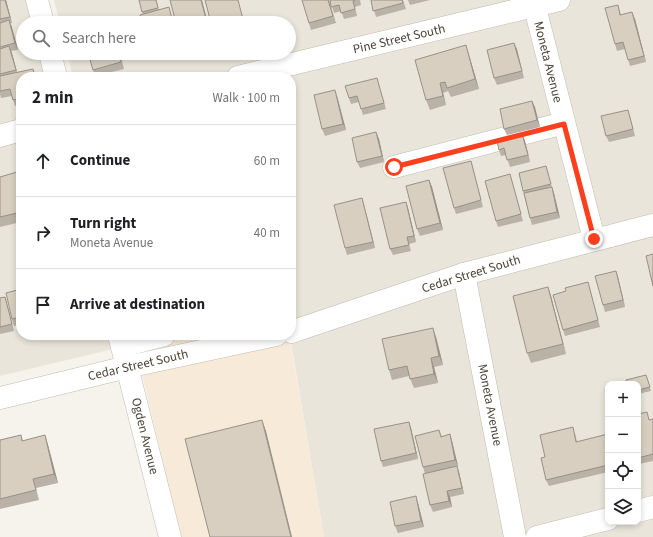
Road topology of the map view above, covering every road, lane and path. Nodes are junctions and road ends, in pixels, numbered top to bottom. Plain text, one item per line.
1 (37, 0) edge
2 (559, 0) edge
3 (534, 3) edge
4 (41, 16) edge
5 (52, 60) edge
6 (55, 72) edge
7 (258, 72) edge
8 (564, 124) junction
9 (16, 131) edge
10 (0, 136) edge
11 (394, 167) dead end
12 (653, 225) edge
13 (594, 239) junction
14 (464, 274) junction
15 (296, 331) edge
16 (253, 340) edge
17 (121, 341) edge
18 (127, 367) junction
19 (0, 398) edge
20 (653, 507) edge
21 (641, 510) edge
22 (605, 520) edge
23 (170, 537) edge
24 (515, 537) edge
25 (537, 537) edge

1 - 4 street
2 - 3 street, Pine Street South
3 - 7 street, Pine Street South
3 - 8 street, Moneta Avenue
5 - 6 street
8 - 11 street
8 - 13 street, Moneta Avenue
9 - 10 street
12 - 13 street, Cedar Street South
13 - 14 street, Cedar Street South
14 - 15 street, Cedar Street South
14 - 24 street, Moneta Avenue
16 - 18 street, Cedar Street South
17 - 18 street, Ogden Avenue
18 - 19 street, Cedar Street South
18 - 23 street, Ogden Avenue
20 - 21 street
22 - 25 street

